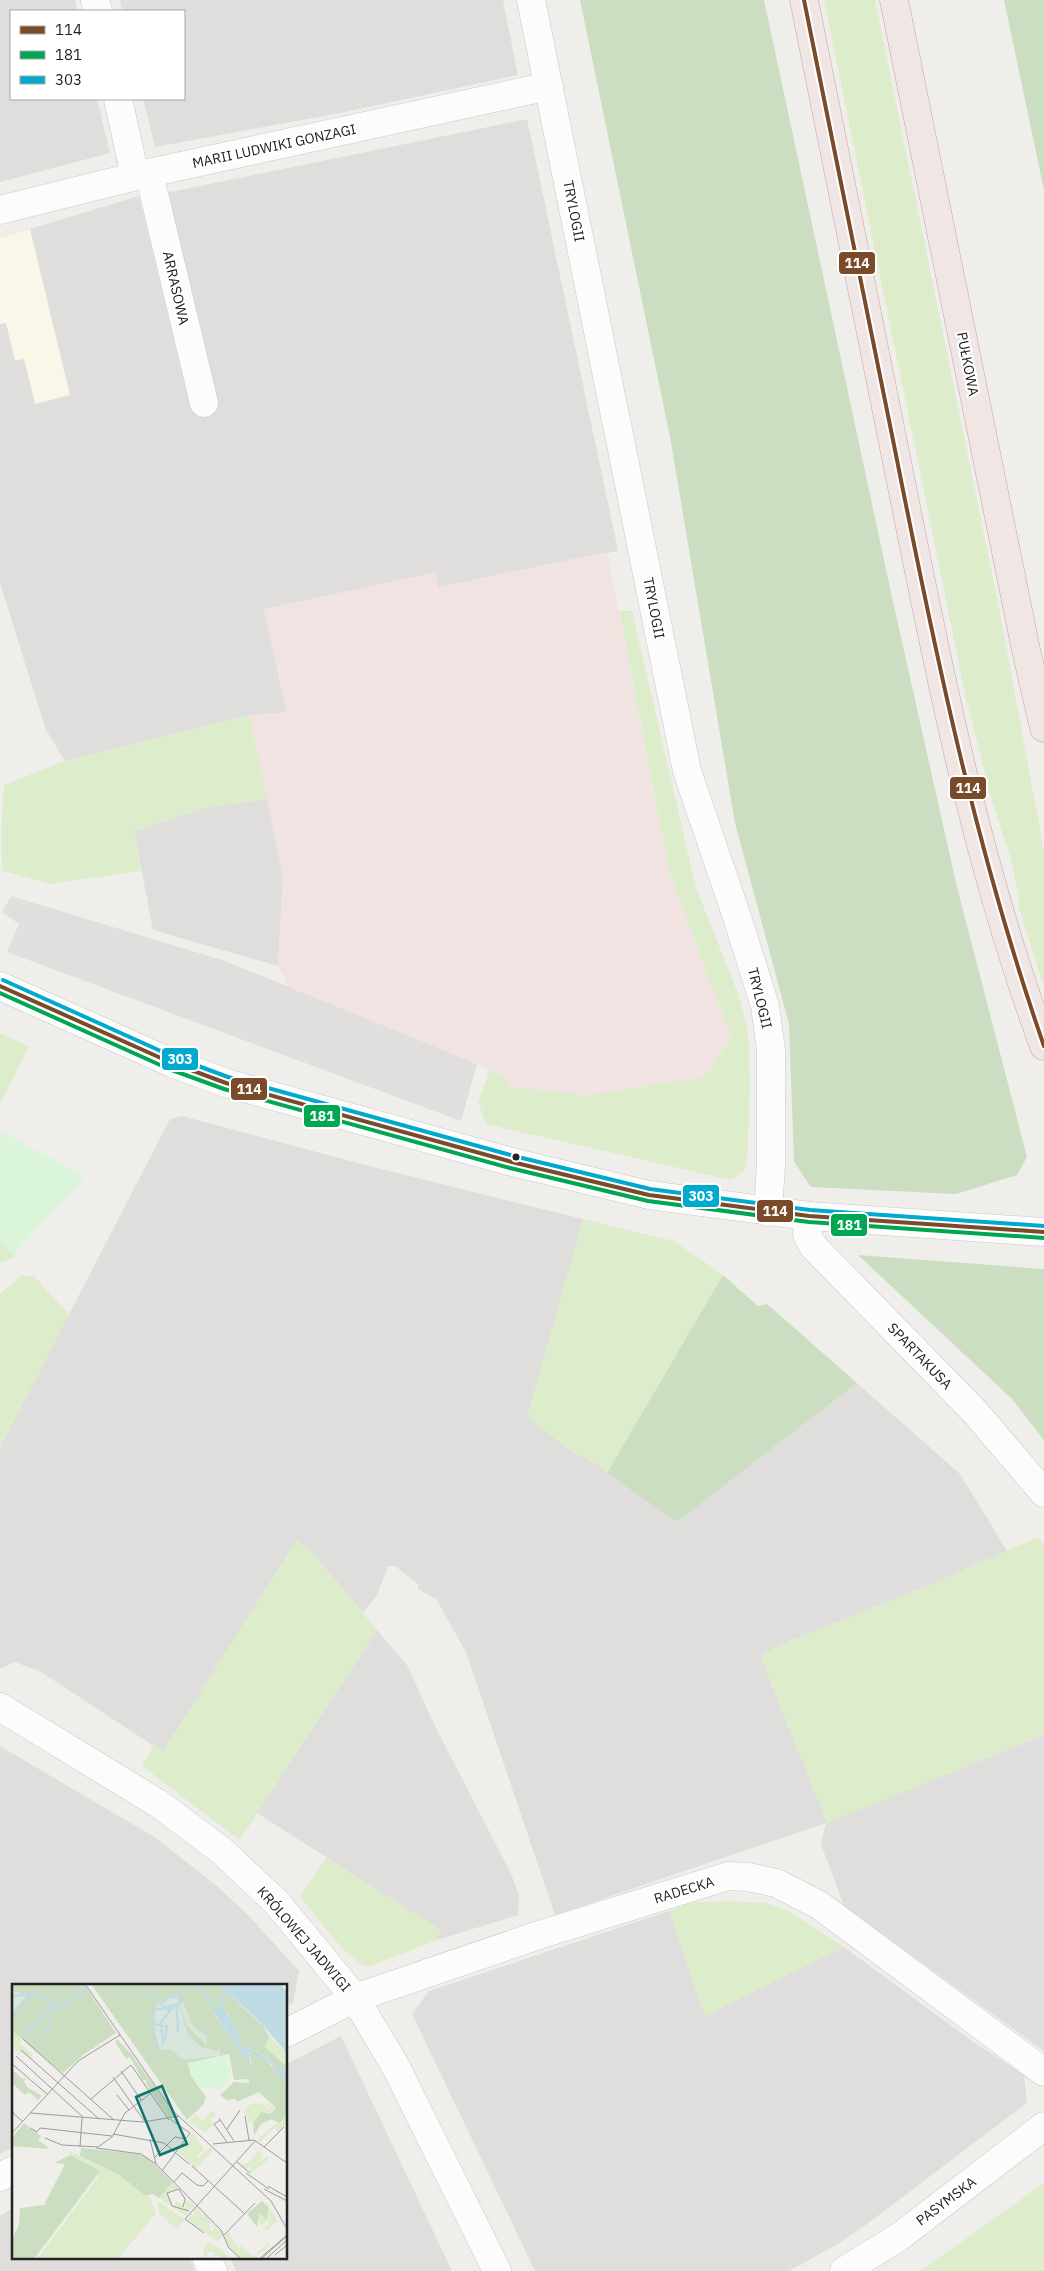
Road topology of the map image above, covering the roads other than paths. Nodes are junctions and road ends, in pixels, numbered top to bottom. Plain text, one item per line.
1 (531, 0) edge
2 (804, 0) edge
3 (894, 0) edge
4 (549, 86) junction
5 (118, 100) edge
6 (142, 174) junction
7 (0, 210) edge
8 (204, 403) dead end
9 (1044, 728) edge
10 (0, 986) edge
11 (1044, 1046) edge
12 (768, 1212) junction
13 (809, 1216) junction
14 (1044, 1232) edge
15 (1044, 1493) edge
16 (0, 1707) edge
17 (355, 1998) junction
18 (288, 2032) edge
19 (1044, 2072) edge
20 (1044, 2126) edge
21 (12, 2171) edge
22 (0, 2177) edge
23 (206, 2258) edge
24 (213, 2271) edge
25 (497, 2271) edge
26 (844, 2271) edge

1 - 4 street, TRYLOGII
2 - 11 highway
3 - 9 highway, PUŁKOWA
4 - 6 street, MARII LUDWIKI GONZAGI
4 - 12 street, TRYLOGII
5 - 6 street, ARRASOWA
6 - 7 street, MARII LUDWIKI GONZAGI
6 - 8 street, ARRASOWA
10 - 12 street
12 - 13 street
13 - 14 street
13 - 15 street, SPARTAKUSA
16 - 17 street, KRÓLOWEJ JADWIGI
17 - 18 street, RADECKA
17 - 19 street, RADECKA
17 - 25 street, KRÓLOWEJ JADWIGI
20 - 26 street, PASYMSKA
21 - 22 street
23 - 24 street

